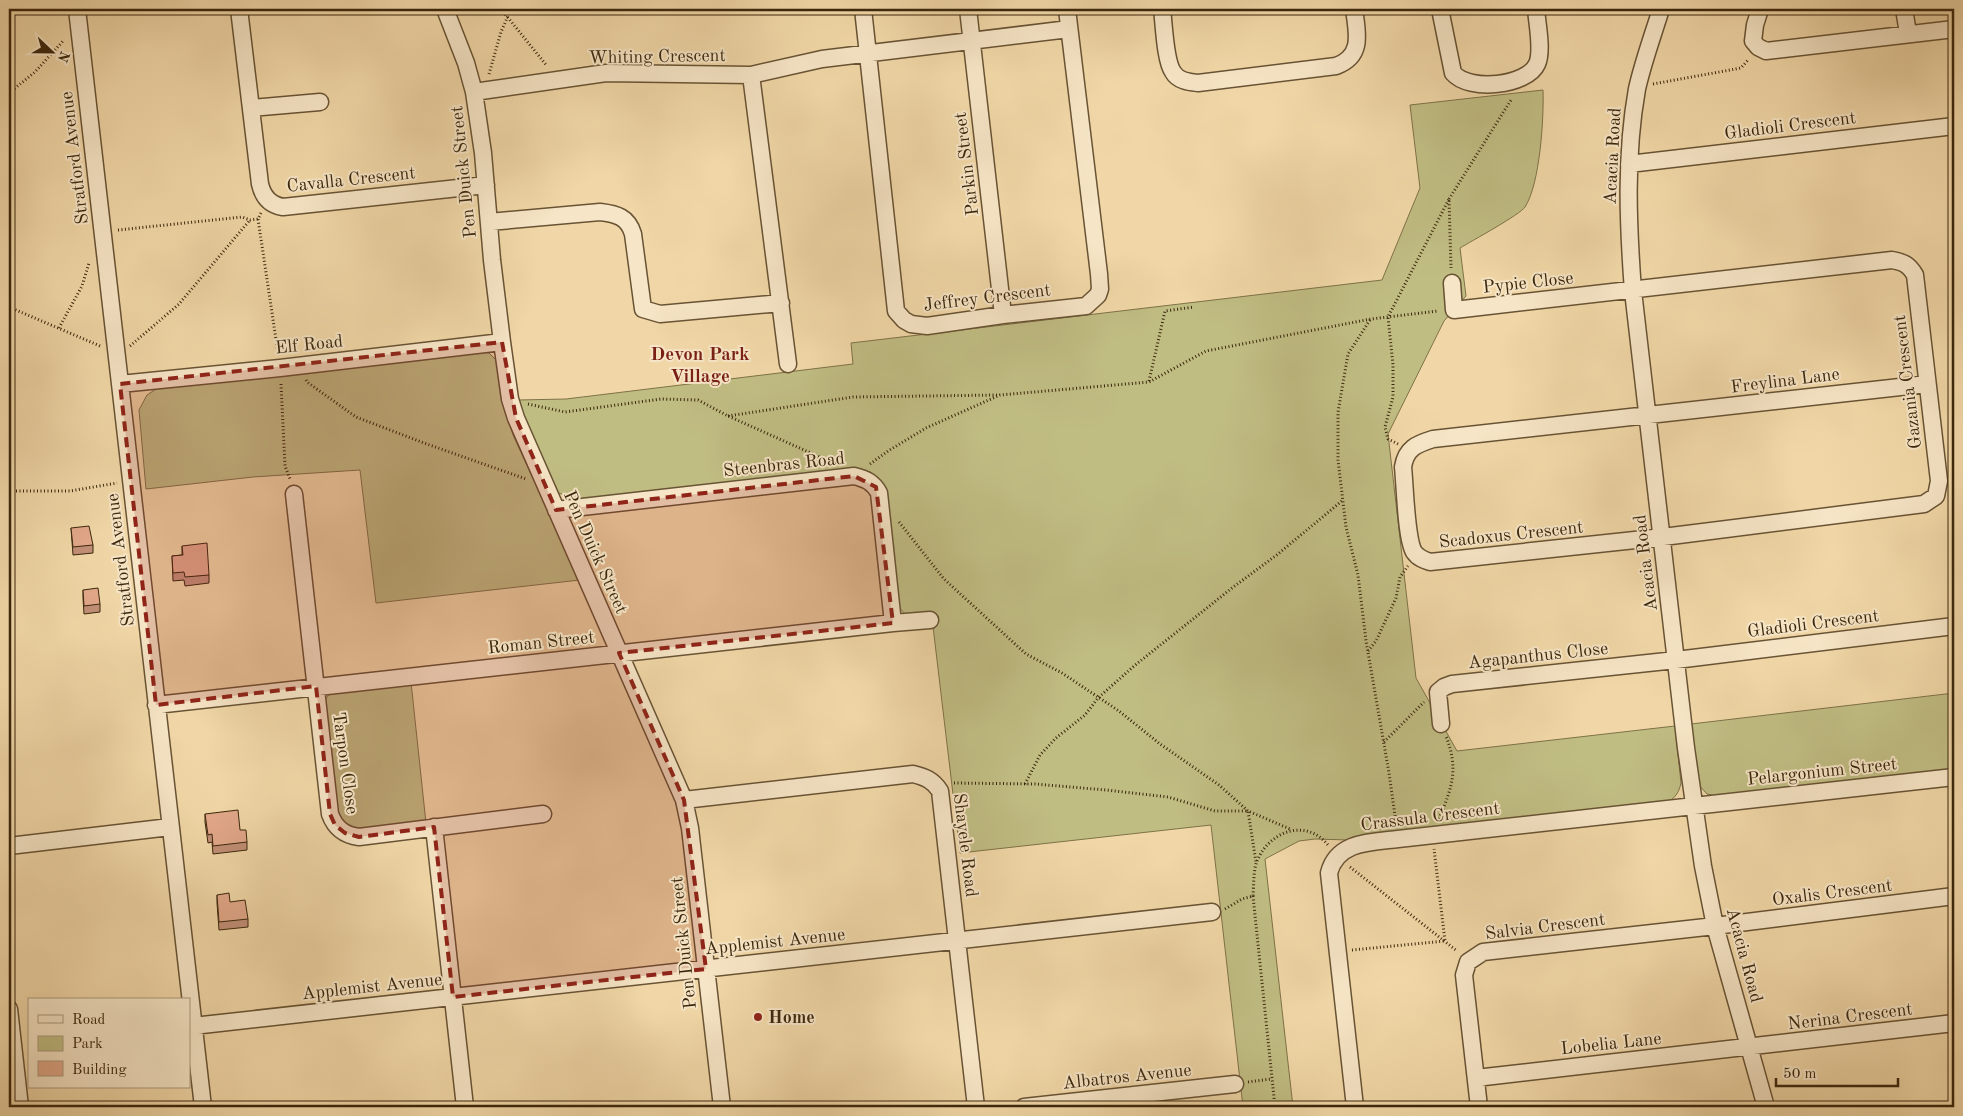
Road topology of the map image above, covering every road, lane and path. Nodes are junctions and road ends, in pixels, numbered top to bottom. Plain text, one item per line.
1 (77, 9) edge
2 (239, 9) edge
3 (445, 9) edge
4 (501, 9) edge
5 (511, 9) edge
6 (863, 9) edge
7 (968, 9) edge
8 (1067, 9) edge
9 (1162, 9) edge
10 (1354, 9) edge
11 (1440, 9) edge
12 (1536, 9) edge
13 (1661, 9) edge
14 (1760, 9) edge
15 (1904, 9) edge
16 (508, 17) junction
17 (1069, 29) junction
18 (1954, 29) edge
19 (79, 30) junction
20 (1908, 33) junction
21 (971, 41) junction
22 (1762, 49) junction
23 (868, 53) junction
24 (751, 75) junction
25 (551, 81) junction
26 (1638, 87) junction
27 (481, 91) junction
28 (9, 93) edge
29 (1511, 100) dead end
30 (320, 102) dead end
31 (251, 108) junction
32 (1954, 126) edge
33 (1629, 164) junction
34 (486, 184) junction
35 (1449, 199) junction
36 (268, 200) junction
37 (258, 219) junction
38 (250, 220) junction
39 (489, 222) junction
40 (114, 235) dead end
41 (90, 261) dead end
42 (1452, 283) joint
43 (1633, 290) junction
44 (781, 302) junction
45 (9, 307) edge
46 (1194, 307) dead end
47 (1454, 310) junction
48 (1003, 315) junction
49 (1388, 317) junction
50 (1371, 319) junction
51 (59, 328) junction
52 (502, 342) junction
53 (104, 348) dead end
54 (127, 348) dead end
55 (788, 364) dead end
56 (302, 365) junction
57 (280, 368) junction
58 (1149, 382) junction
59 (120, 384) junction
60 (1927, 384) junction
61 (1000, 395) junction
62 (510, 399) junction
63 (728, 416) junction
64 (1648, 416) junction
65 (1410, 450) junction
66 (854, 476) junction
67 (131, 481) junction
68 (545, 484) junction
69 (9, 490) edge
70 (294, 494) joint
71 (1343, 500) junction
72 (881, 507) junction
73 (556, 510) junction
74 (1662, 537) junction
75 (1422, 560) junction
76 (930, 620) dead end
77 (893, 623) junction
78 (1954, 626) edge
79 (1368, 651) junction
80 (619, 653) junction
81 (1676, 660) junction
82 (316, 686) junction
83 (1438, 692) junction
84 (1098, 698) junction
85 (156, 705) junction
86 (1441, 724) joint
87 (1384, 742) junction
88 (1954, 777) edge
89 (928, 778) junction
90 (1025, 784) junction
91 (684, 800) junction
92 (1694, 805) junction
93 (1248, 811) junction
94 (543, 814) dead end
95 (170, 827) junction
96 (434, 828) junction
97 (1290, 829) junction
98 (1432, 835) junction
99 (1398, 839) junction
100 (9, 846) edge
101 (1337, 856) junction
102 (1256, 862) junction
103 (1253, 896) junction
104 (1954, 896) edge
105 (1212, 912) joint
106 (1715, 926) junction
107 (957, 940) junction
108 (1446, 941) junction
109 (1337, 952) junction
110 (1468, 962) junction
111 (706, 969) junction
112 (453, 997) junction
113 (190, 998) edge
114 (190, 1000) edge
115 (9, 1014) edge
116 (1954, 1023) edge
117 (193, 1026) junction
118 (1750, 1048) junction
119 (1476, 1078) junction
120 (1271, 1079) junction
121 (1235, 1084) joint
122 (20, 1107) edge
123 (202, 1107) edge
124 (465, 1107) edge
125 (722, 1107) edge
126 (976, 1107) edge
127 (1024, 1107) edge
128 (1274, 1107) edge
129 (1355, 1107) edge
130 (1479, 1107) edge
131 (1766, 1107) edge

1 - 19 street, Stratford Avenue
2 - 31 street, Cavalla Crescent
3 - 27 street, Pen Duick Street
4 - 16 path
5 - 16 path
6 - 23 street, Jeffrey Crescent
7 - 21 street, Parkin Street
8 - 17 street, Jeffrey Crescent
9 - 10 street
11 - 12 street
13 - 26 street, Acacia Road
14 - 22 street
15 - 20 street
16 - 25 path
16 - 27 path
17 - 21 street, Whiting Crescent
17 - 48 street, Jeffrey Crescent
18 - 20 street
19 - 28 path
19 - 59 street, Stratford Avenue
20 - 22 street
21 - 23 street, Whiting Crescent
21 - 48 street, Parkin Street
22 - 26 path
23 - 24 street, Whiting Crescent
23 - 48 street, Jeffrey Crescent
24 - 25 street, Whiting Crescent
24 - 44 street
25 - 27 street, Whiting Crescent
26 - 33 street, Acacia Road
27 - 34 street, Pen Duick Street
29 - 35 path
30 - 31 street
31 - 36 street, Cavalla Crescent
32 - 33 street, Gladioli Crescent
33 - 43 street, Acacia Road
34 - 36 street, Cavalla Crescent
34 - 39 street, Pen Duick Street
35 - 42 path
35 - 49 path
36 - 37 path
37 - 38 path
37 - 57 path
38 - 40 path
38 - 54 path
39 - 44 street
39 - 52 street, Pen Duick Street
41 - 51 path
42 - 47 street
43 - 47 street, Pypie Close
43 - 60 street, Gazania Crescent
43 - 64 street, Acacia Road
44 - 55 street
45 - 51 path
46 - 58 path
47 - 49 path
49 - 50 path
49 - 65 path
50 - 58 path
50 - 71 path
51 - 53 path
52 - 56 street, Elf Road
52 - 62 street, Pen Duick Street
56 - 57 street, Elf Road
56 - 68 path
57 - 59 street, Elf Road
57 - 70 path
58 - 61 path
59 - 67 street, Stratford Avenue
60 - 64 street, Freylina Lane
60 - 74 street, Gazania Crescent
61 - 63 path
61 - 66 path
62 - 63 path
62 - 68 street, Pen Duick Street
63 - 66 path
64 - 65 street
64 - 74 street, Acacia Road
65 - 75 street, Scadoxus Crescent
66 - 72 street, Steenbras Road
66 - 73 street, Steenbras Road
67 - 69 path
67 - 85 street, Stratford Avenue
68 - 73 street, Pen Duick Street
70 - 82 street, Tarpon Close
71 - 79 path
71 - 84 path
72 - 77 street, Steenbras Road
72 - 84 path
73 - 80 street, Pen Duick Street
74 - 75 street, Scadoxus Crescent
74 - 81 street, Acacia Road
75 - 79 path
76 - 77 street, Roman Street
77 - 80 street, Roman Street
78 - 81 street, Gladioli Crescent
79 - 87 path
80 - 82 street, Roman Street
80 - 91 street, Pen Duick Street
81 - 83 street, Agapanthus Close
81 - 92 street, Acacia Road
82 - 85 street, Roman Street
82 - 96 street, Tarpon Close
83 - 86 street
83 - 87 path
84 - 90 path
84 - 93 path
85 - 95 street, Stratford Avenue
86 - 98 path
87 - 99 path
88 - 92 street, Pelargonium Street
89 - 90 path
89 - 91 street, Shayele Road
89 - 107 street, Shayele Road
90 - 93 path
91 - 111 street, Pen Duick Street
92 - 98 street, Crassula Crescent
92 - 106 street, Acacia Road
93 - 97 path
93 - 102 path
94 - 96 street, Tarpon Close
95 - 100 street
95 - 113 street, Stratford Avenue
96 - 112 street
97 - 101 path
97 - 102 path
98 - 99 street, Crassula Crescent
98 - 108 path
99 - 101 street, Crassula Crescent
101 - 108 path
101 - 109 street
102 - 103 path
103 - 105 path
103 - 120 path
104 - 106 street, Oxalis Crescent
105 - 107 street, Applemist Avenue
106 - 110 street, Salvia Crescent
106 - 118 street, Acacia Road
107 - 111 street, Applemist Avenue
107 - 126 street, Shayele Road
108 - 109 path
108 - 110 path
109 - 129 street
110 - 119 street, Salvia Crescent
111 - 112 street, Applemist Avenue
111 - 125 street, Pen Duick Street
112 - 117 street, Applemist Avenue
112 - 124 street
114 - 117 street, Stratford Avenue
115 - 122 street
116 - 118 street, Nerina Crescent
117 - 123 street, Stratford Avenue
118 - 119 street, Lobelia Lane
118 - 131 street, Acacia Road
119 - 130 street, Salvia Crescent
120 - 121 path
120 - 128 path
121 - 127 street, Albatros Avenue

